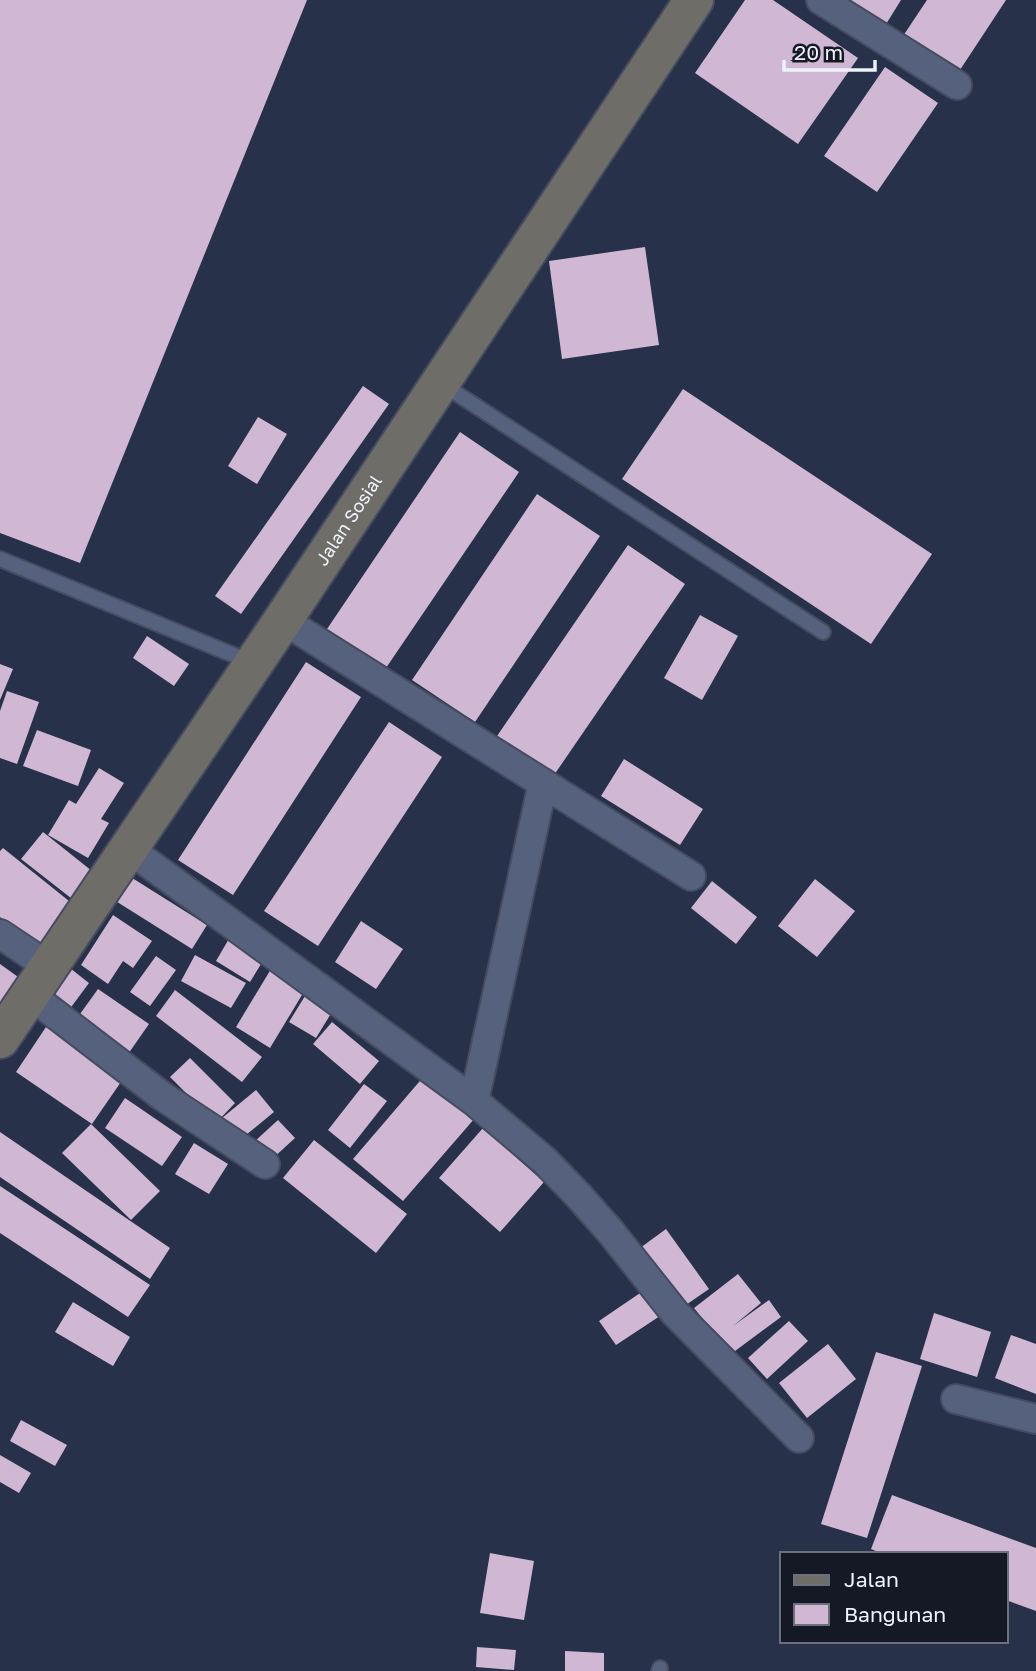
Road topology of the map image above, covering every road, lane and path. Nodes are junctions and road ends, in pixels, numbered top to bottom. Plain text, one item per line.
1 (694, 0) edge
2 (821, 0) edge
3 (957, 85) dead end
4 (441, 383) junction
5 (0, 559) edge
6 (283, 620) junction
7 (823, 632) dead end
8 (254, 663) junction
9 (543, 783) junction
10 (129, 849) junction
11 (691, 876) dead end
12 (0, 934) edge
13 (39, 980) junction
14 (0, 1039) edge
15 (474, 1101) junction
16 (265, 1164) dead end
17 (956, 1399) dead end
18 (1036, 1419) edge
19 (799, 1438) dead end

1 - 4 street, Jalan Sosial
2 - 3 street
4 - 6 street, Jalan Sosial
4 - 7 lane
5 - 8 lane
6 - 8 street, Jalan Sosial
6 - 9 street
8 - 10 street, Jalan Sosial
9 - 11 street
9 - 15 street
10 - 13 street, Jalan Sosial
10 - 15 street
12 - 13 street
13 - 14 street, Jalan Sosial
13 - 16 street
15 - 19 street
17 - 18 street

